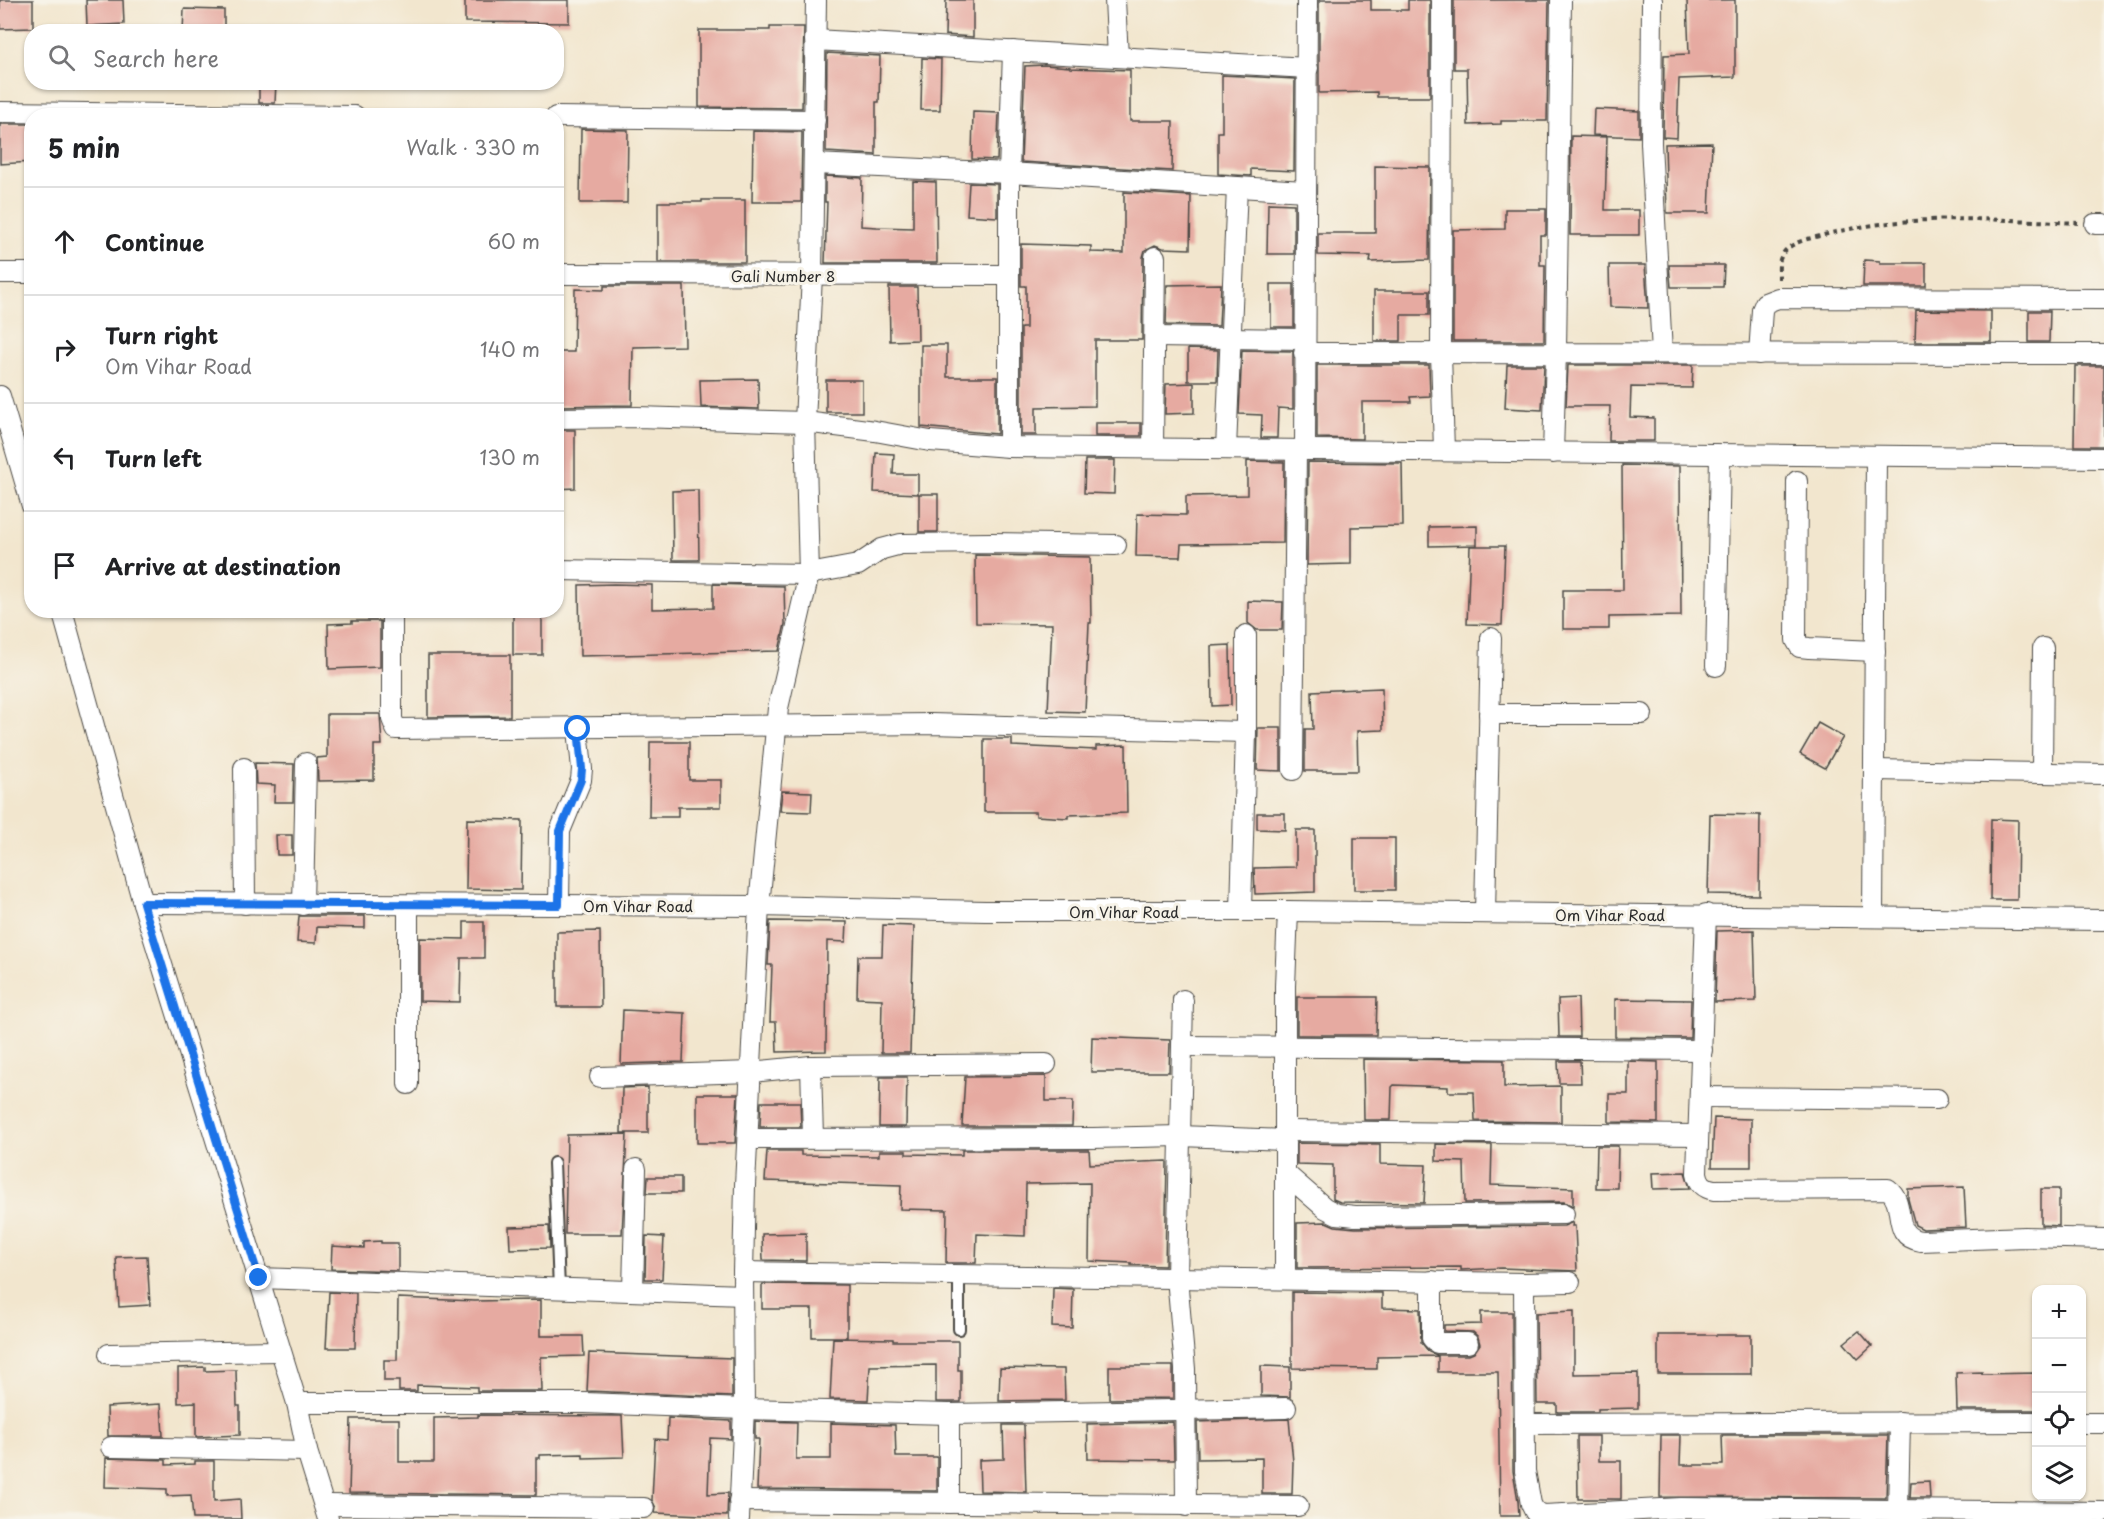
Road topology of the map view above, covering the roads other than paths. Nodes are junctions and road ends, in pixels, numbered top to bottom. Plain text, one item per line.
1 (816, 0) edge
2 (1115, 0) edge
3 (1307, 0) edge
4 (1442, 0) edge
5 (1561, 0) edge
6 (1652, 0) edge
7 (816, 40) junction
8 (1013, 51) junction
9 (1118, 57) junction
10 (1308, 68) junction
11 (0, 112) edge
12 (24, 112) edge
13 (564, 117) edge
14 (816, 120) junction
15 (815, 164) junction
16 (1009, 173) junction
17 (1237, 187) junction
18 (1305, 191) junction
19 (1155, 257) dead end
20 (0, 273) edge
21 (24, 273) edge
22 (564, 274) edge
23 (813, 275) junction
24 (1009, 275) junction
25 (2104, 299) edge
26 (1155, 337) junction
27 (1230, 339) junction
28 (1305, 346) junction
29 (1442, 353) junction
30 (1556, 353) junction
31 (1662, 353) junction
32 (1759, 354) junction
33 (2104, 354) edge
34 (0, 396) edge
35 (564, 418) edge
36 (805, 422) junction
37 (1009, 447) junction
38 (1153, 448) junction
39 (1226, 449) junction
40 (1300, 450) junction
41 (1444, 451) junction
42 (1553, 453) junction
43 (1720, 455) junction
44 (1876, 456) junction
45 (2104, 458) edge
46 (24, 474) edge
47 (1797, 481) dead end
48 (1116, 545) dead end
49 (564, 570) edge
50 (809, 573) junction
51 (64, 618) edge
52 (392, 618) edge
53 (1246, 635) dead end
54 (1491, 638) dead end
55 (2043, 648) dead end
56 (1875, 651) junction
57 (1716, 666) dead end
58 (1489, 714) junction
59 (1642, 714) dead end
60 (775, 726) junction
61 (578, 729) junction
62 (1246, 732) junction
63 (306, 763) dead end
64 (244, 768) dead end
65 (1293, 770) dead end
66 (1874, 770) junction
67 (2042, 772) junction
68 (2104, 774) edge
69 (143, 903) junction
70 (245, 904) junction
71 (303, 905) junction
72 (408, 905) junction
73 (559, 905) junction
74 (759, 906) junction
75 (1241, 910) junction
76 (1287, 911) junction
77 (1485, 913) junction
78 (1706, 914) junction
79 (1873, 917) junction
80 (2104, 920) edge
81 (1183, 1000) dead end
82 (1182, 1046) junction
83 (1286, 1046) junction
84 (1702, 1050) junction
85 (1046, 1064) dead end
86 (811, 1066) junction
87 (751, 1072) junction
88 (600, 1077) dead end
89 (408, 1084) dead end
90 (1700, 1097) junction
91 (1937, 1099) dead end
92 (1286, 1135) junction
93 (1698, 1135) junction
94 (1180, 1136) junction
95 (813, 1138) junction
96 (748, 1139) junction
97 (554, 1163) dead end
98 (636, 1169) dead end
99 (1286, 1174) junction
100 (1564, 1215) dead end
101 (2104, 1239) edge
102 (743, 1272) junction
103 (959, 1275) junction
104 (1177, 1277) junction
105 (259, 1278) junction
106 (1285, 1279) junction
107 (1432, 1281) junction
108 (1570, 1282) dead end
109 (1524, 1283) junction
110 (559, 1288) junction
111 (633, 1291) junction
112 (743, 1295) junction
113 (959, 1329) dead end
114 (1468, 1342) dead end
115 (280, 1351) junction
116 (109, 1354) dead end
117 (297, 1403) junction
118 (1286, 1408) dead end
119 (744, 1409) junction
120 (1185, 1411) junction
121 (949, 1414) junction
122 (1900, 1422) junction
123 (2032, 1422) edge
124 (2086, 1423) edge
125 (2104, 1423) edge
126 (1524, 1424) junction
127 (111, 1447) dead end
128 (307, 1450) junction
129 (949, 1503) junction
130 (1186, 1506) junction
131 (1298, 1506) dead end
132 (644, 1508) dead end
133 (739, 1510) edge
134 (1898, 1510) junction
135 (899, 1511) edge
136 (327, 1512) edge
137 (2104, 1512) edge
138 (1681, 1514) edge

1 - 7 street
2 - 9 street
3 - 10 street
4 - 29 street
5 - 30 street
6 - 31 street
7 - 8 street
7 - 14 street
8 - 9 street
8 - 16 street
9 - 10 street
10 - 18 street
11 - 12 street
13 - 14 street
14 - 15 street
15 - 16 street
15 - 23 street
16 - 17 street
16 - 24 street
17 - 18 street
17 - 27 street
18 - 28 street
19 - 26 street
20 - 21 street
22 - 23 street, Gali Number 8
23 - 24 street, Gali Number 8
23 - 36 street
24 - 37 street
25 - 32 street
26 - 27 street
26 - 38 street
27 - 28 street
27 - 39 street
28 - 29 street
28 - 40 street
29 - 30 street
29 - 41 street
30 - 31 street
30 - 42 street
31 - 32 street
32 - 33 street
34 - 46 street
35 - 36 street
36 - 37 street
36 - 50 street
37 - 38 street
38 - 39 street
39 - 40 street
40 - 41 street
40 - 65 street
41 - 42 street
42 - 43 street
43 - 44 street
43 - 57 street
44 - 45 street
44 - 56 street
47 - 56 street
48 - 50 street
49 - 50 street
50 - 60 street
51 - 69 street
52 - 61 street
53 - 62 street
54 - 58 street
55 - 67 street
56 - 66 street
58 - 59 street
58 - 77 street
60 - 61 street
60 - 62 street
60 - 74 street
61 - 73 street
62 - 75 street
63 - 71 street
64 - 70 street
66 - 67 street
66 - 79 street
67 - 68 street
69 - 70 street, Om Vihar Road
69 - 105 street
70 - 71 street, Om Vihar Road
71 - 72 street, Om Vihar Road
72 - 73 street, Om Vihar Road
72 - 89 street
73 - 74 street, Om Vihar Road
74 - 75 street, Om Vihar Road
74 - 87 street
75 - 76 street, Om Vihar Road
76 - 77 street, Om Vihar Road
76 - 83 street
77 - 78 street, Om Vihar Road
78 - 79 street, Om Vihar Road
78 - 84 street
79 - 80 street, Om Vihar Road
81 - 82 street
82 - 83 street
82 - 94 street
83 - 84 street
83 - 92 street
84 - 90 street
85 - 86 street
86 - 87 street
86 - 95 street
87 - 88 street
87 - 96 street
90 - 91 street
90 - 93 street
92 - 93 street
92 - 94 street
92 - 99 street
93 - 101 street
94 - 95 street
94 - 104 street
95 - 96 street
96 - 102 street
97 - 110 lane
98 - 111 street
99 - 100 street
99 - 106 street
102 - 103 street
102 - 112 street
103 - 104 street
103 - 113 lane
104 - 106 street
104 - 120 street
105 - 110 street
105 - 115 street
106 - 107 street
107 - 109 street
107 - 114 street
108 - 109 street
109 - 126 street
110 - 111 street
111 - 112 street
112 - 119 street
115 - 116 street
115 - 117 street
117 - 119 street
117 - 128 street
118 - 120 street
119 - 121 street
119 - 133 street
120 - 121 street
120 - 130 street
121 - 129 street
122 - 123 street
122 - 126 street
122 - 134 street
124 - 125 street
126 - 138 street
127 - 128 street
128 - 136 street
129 - 130 street
129 - 135 street
130 - 131 street
132 - 136 street
133 - 135 street
134 - 137 street
134 - 138 street

